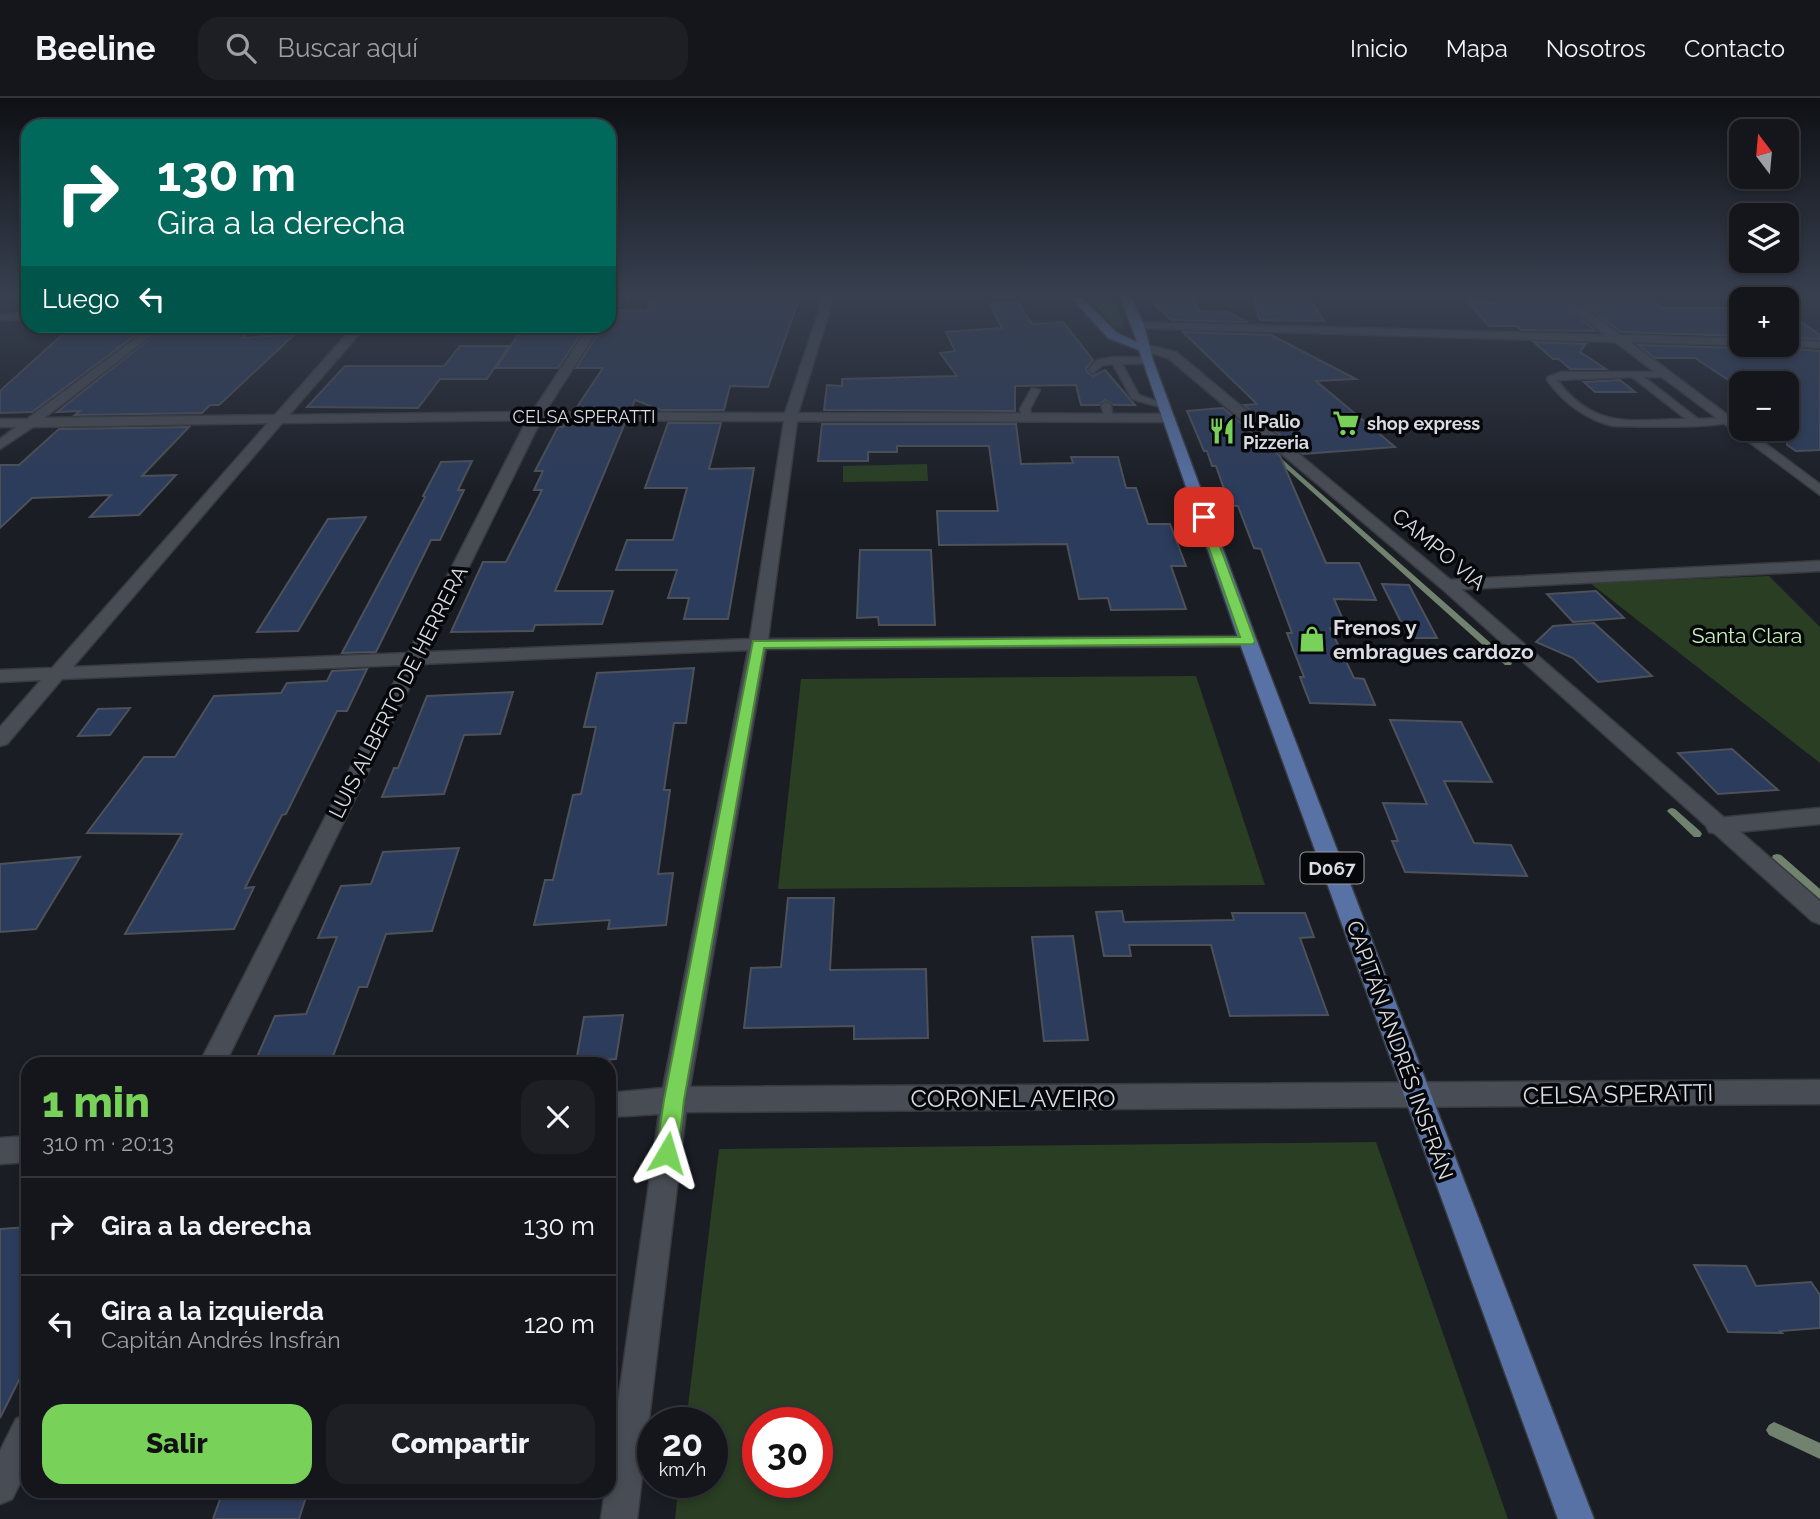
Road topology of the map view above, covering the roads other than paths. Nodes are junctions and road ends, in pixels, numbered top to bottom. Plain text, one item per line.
1 (108, 362) edge
2 (328, 362) edge
3 (571, 362) edge
4 (808, 362) edge
5 (1100, 362) edge
6 (1116, 362) edge
7 (1148, 362) edge
8 (1181, 362) edge
9 (1648, 362) edge
10 (1093, 370) dead end
11 (1634, 374) junction
12 (1664, 374) junction
13 (1035, 390) dead end
14 (1166, 412) junction
15 (536, 416) junction
16 (791, 416) junction
17 (1027, 418) junction
18 (278, 419) junction
19 (1726, 421) junction
20 (27, 422) junction
21 (1696, 422) junction
22 (0, 423) edge
23 (0, 445) edge
24 (1820, 491) edge
25 (1820, 566) edge
26 (1447, 585) junction
27 (1248, 641) junction
28 (758, 644) junction
29 (414, 660) junction
30 (55, 673) junction
31 (0, 676) edge
32 (0, 738) edge
33 (1820, 816) edge
34 (1717, 826) junction
35 (1820, 915) edge
36 (216, 1057) edge
37 (1820, 1092) edge
38 (1417, 1096) junction
39 (674, 1100) junction
40 (616, 1104) edge
41 (21, 1150) edge
42 (0, 1151) edge
43 (21, 1445) edge
44 (0, 1487) edge
45 (619, 1519) edge
46 (1576, 1519) edge

1 - 20 street
2 - 18 street
3 - 15 street, LUIS ALBERTO DE HERRERA
4 - 16 street
5 - 10 lane
6 - 14 lane
7 - 14 main road, CAPITÁN ANDRÉS INSFRÁN / D067
8 - 26 street, CAMPO VIA
9 - 12 street
11 - 12 lane
11 - 21 lane
11 - 21 lane
12 - 19 street
13 - 17 lane
14 - 17 street, CELSA SPERATTI
14 - 27 main road, CAPITÁN ANDRÉS INSFRÁN / D067
15 - 16 street, CELSA SPERATTI
15 - 18 street, CELSA SPERATTI
15 - 29 street, LUIS ALBERTO DE HERRERA
16 - 17 street, CELSA SPERATTI
16 - 28 street
18 - 20 street, CELSA SPERATTI
18 - 30 street
19 - 21 lane
19 - 24 street
20 - 22 street, CELSA SPERATTI
20 - 23 street
25 - 26 street
26 - 34 street, CAMPO VIA
27 - 28 street
27 - 38 main road, CAPITÁN ANDRÉS INSFRÁN / D067
28 - 29 street
28 - 39 street
29 - 30 street
29 - 36 street, LUIS ALBERTO DE HERRERA
30 - 31 street
30 - 32 street
33 - 34 street
34 - 35 street, CAMPO VIA
37 - 38 street, CELSA SPERATTI
38 - 39 street, CORONEL AVEIRO
38 - 46 main road, CAPITÁN ANDRÉS INSFRÁN / D067
39 - 40 street, CORONEL AVEIRO
39 - 45 street
41 - 42 street
43 - 44 street

